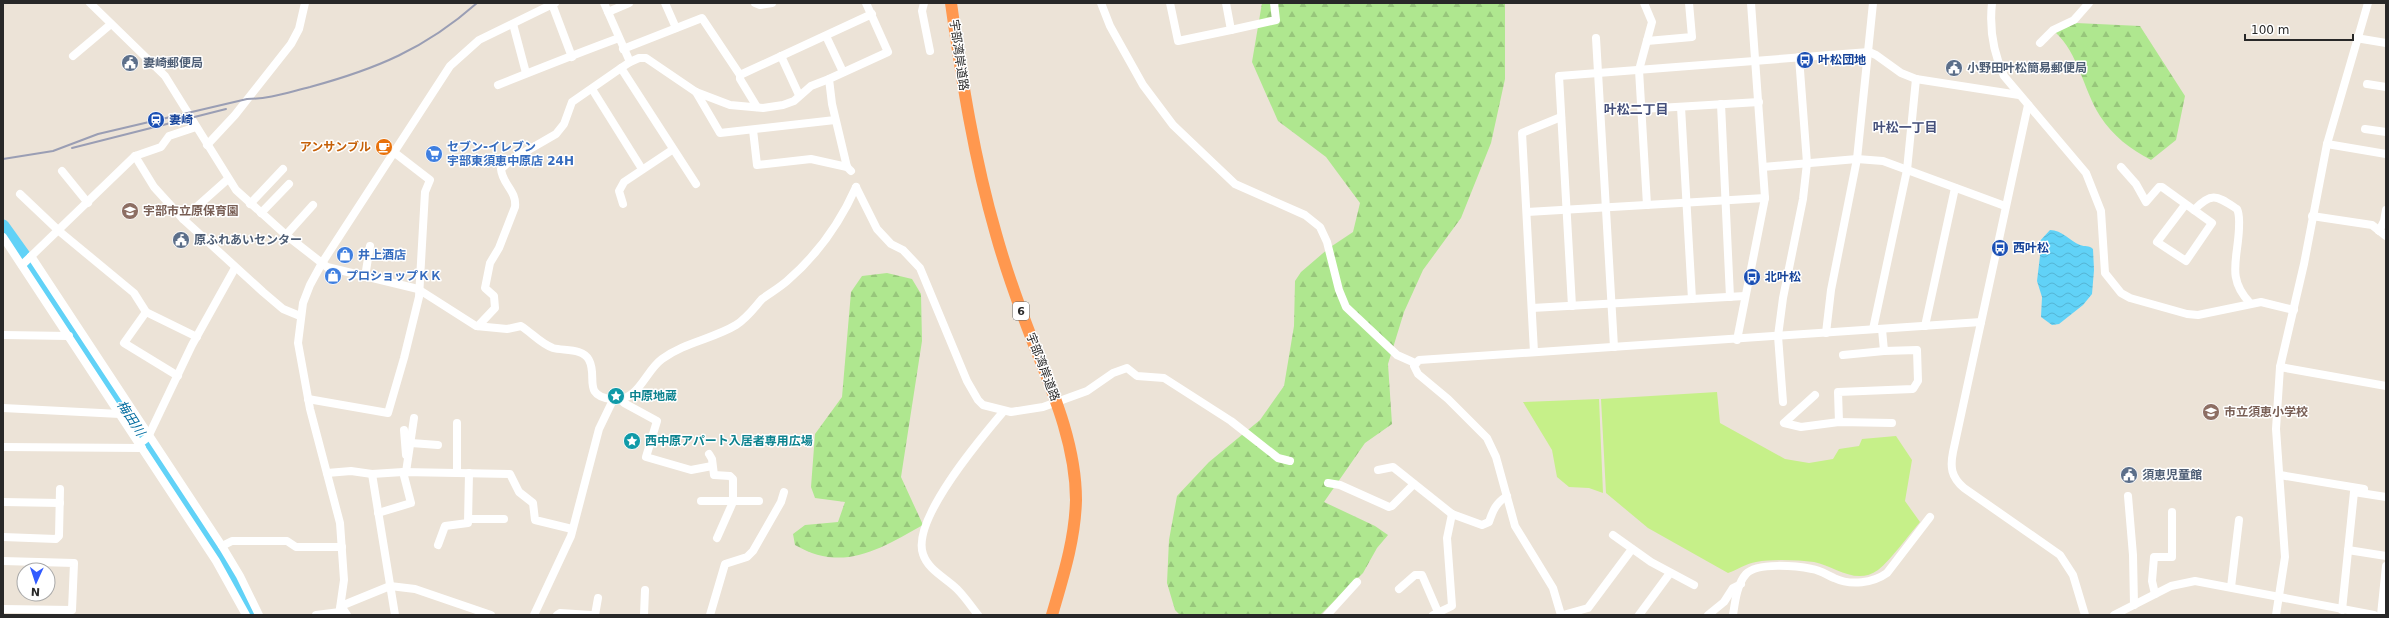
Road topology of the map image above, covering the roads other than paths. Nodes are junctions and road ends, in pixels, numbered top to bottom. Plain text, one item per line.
1 (90, 3) edge
2 (305, 3) edge
3 (604, 3) edge
4 (629, 3) edge
5 (665, 3) edge
6 (755, 3) edge
7 (772, 3) edge
8 (866, 3) edge
9 (924, 3) edge
10 (951, 3) edge
11 (1101, 3) edge
12 (1170, 3) edge
13 (1226, 3) edge
14 (1274, 3) edge
15 (1644, 3) edge
16 (1689, 3) edge
17 (1751, 3) edge
18 (1873, 3) edge
19 (1992, 3) edge
20 (2089, 3) edge
21 (2368, 3) edge
22 (554, 4) edge
23 (608, 12) junction
24 (872, 14) junction
25 (111, 24) junction
26 (513, 24) junction
27 (676, 28) junction
28 (1231, 30) junction
29 (826, 36) junction
30 (619, 38) junction
31 (1596, 38) dead end
32 (2356, 38) junction
33 (1648, 41) junction
34 (2040, 43) dead end
35 (2386, 43) edge
36 (623, 49) junction
37 (930, 51) dead end
38 (1869, 52) junction
39 (73, 56) dead end
40 (572, 56) junction
41 (781, 56) junction
42 (1799, 57) junction
43 (1756, 61) junction
44 (630, 62) junction
45 (621, 68) junction
46 (1639, 70) junction
47 (843, 72) junction
48 (526, 73) junction
49 (1599, 73) junction
50 (740, 75) junction
51 (829, 79) junction
52 (1916, 79) junction
53 (2367, 84) dead end
54 (498, 85) dead end
55 (2386, 87) edge
56 (592, 90) junction
57 (696, 92) junction
58 (799, 95) junction
59 (2019, 95) junction
60 (1759, 102) junction
61 (1721, 104) junction
62 (2028, 105) junction
63 (758, 107) junction
64 (1681, 107) junction
65 (1642, 109) junction
66 (1561, 117) junction
67 (835, 120) junction
68 (196, 128) junction
69 (2365, 129) dead end
70 (753, 130) junction
71 (2386, 132) edge
72 (2326, 144) junction
73 (207, 145) junction
74 (672, 150) junction
75 (395, 153) junction
76 (2386, 154) edge
77 (135, 156) junction
78 (1858, 159) junction
79 (1807, 163) junction
80 (1763, 167) junction
81 (2121, 167) dead end
82 (283, 169) dead end
83 (642, 169) junction
84 (1907, 170) junction
85 (62, 171) dead end
86 (228, 179) junction
87 (289, 184) dead end
88 (696, 184) dead end
89 (1955, 188) junction
90 (20, 194) dead end
91 (1765, 198) junction
92 (1726, 200) junction
93 (88, 203) junction
94 (1686, 203) junction
95 (250, 204) junction
96 (623, 204) dead end
97 (313, 205) dead end
98 (1647, 205) junction
99 (2185, 205) junction
100 (2005, 206) junction
101 (1606, 207) junction
102 (1566, 210) junction
103 (2194, 210) junction
104 (2386, 210) edge
105 (1527, 212) junction
106 (261, 213) junction
107 (2312, 216) junction
108 (183, 219) junction
109 (2379, 230) junction
110 (58, 231) junction
111 (286, 235) junction
112 (2386, 236) edge
113 (3, 237) edge
114 (370, 246) dead end
115 (27, 260) junction
116 (322, 263) junction
117 (235, 268) junction
118 (365, 277) junction
119 (418, 289) junction
120 (1745, 296) junction
121 (1730, 297) junction
122 (1692, 299) junction
123 (2250, 303) junction
124 (1612, 304) junction
125 (1572, 306) junction
126 (1532, 308) junction
127 (2294, 310) junction
128 (146, 312) junction
129 (300, 316) junction
130 (1981, 322) junction
131 (478, 326) junction
132 (1925, 326) junction
133 (1878, 329) junction
134 (1826, 333) junction
135 (3, 335) edge
136 (69, 336) junction
137 (197, 336) junction
138 (1778, 336) junction
139 (1737, 340) junction
140 (82, 342) junction
141 (1614, 347) junction
142 (1884, 351) junction
143 (1534, 352) junction
144 (1843, 355) dead end
145 (1415, 363) junction
146 (2280, 367) junction
147 (178, 376) junction
148 (2386, 386) edge
149 (122, 395) junction
150 (1815, 395) dead end
151 (308, 399) junction
152 (617, 399) junction
153 (113, 401) junction
154 (1784, 402) dead end
155 (3, 408) edge
156 (1003, 412) junction
157 (120, 414) junction
158 (414, 418) dead end
159 (1839, 422) junction
160 (1892, 423) dead end
161 (458, 424) dead end
162 (404, 430) dead end
163 (144, 441) junction
164 (411, 443) junction
165 (438, 445) dead end
166 (3, 447) edge
167 (709, 454) dead end
168 (1290, 461) dead end
169 (712, 466) junction
170 (405, 470) junction
171 (1378, 470) dead end
172 (327, 473) junction
173 (457, 473) junction
174 (469, 473) junction
175 (372, 474) junction
176 (2280, 475) junction
177 (1328, 483) dead end
178 (1414, 484) junction
179 (60, 489) dead end
180 (784, 492) dead end
181 (2386, 492) edge
182 (1507, 496) junction
183 (2128, 496) dead end
184 (2386, 497) edge
185 (185, 500) junction
186 (701, 501) dead end
187 (759, 501) dead end
188 (3, 502) edge
189 (733, 502) junction
190 (60, 503) junction
191 (2172, 512) dead end
192 (378, 513) junction
193 (1452, 514) junction
194 (1930, 517) dead end
195 (468, 519) junction
196 (504, 519) dead end
197 (2239, 520) dead end
198 (572, 529) junction
199 (1613, 535) dead end
200 (3, 537) edge
201 (717, 538) dead end
202 (438, 545) dead end
203 (222, 546) junction
204 (342, 547) junction
205 (1632, 549) junction
206 (2348, 550) junction
207 (2386, 556) edge
208 (3, 562) edge
209 (2386, 566) edge
210 (1670, 573) junction
211 (2385, 578) edge
212 (1357, 582) dead end
213 (1740, 584) junction
214 (1694, 585) dead end
215 (390, 586) junction
216 (2231, 587) junction
217 (1399, 589) dead end
218 (645, 590) dead end
219 (2155, 594) junction
220 (244, 596) junction
221 (2280, 597) junction
222 (598, 598) dead end
223 (2134, 605) junction
224 (3, 609) edge
225 (2342, 610) junction
226 (342, 612) edge
227 (1450, 612) edge
228 (1436, 613) edge
229 (2355, 614) edge
230 (246, 615) edge
231 (259, 615) edge
232 (316, 615) edge
233 (395, 615) edge
234 (491, 615) edge
235 (534, 615) edge
236 (557, 615) edge
237 (591, 615) edge
238 (595, 615) edge
239 (647, 615) edge
240 (710, 615) edge
241 (978, 615) edge
242 (1052, 615) edge
243 (1327, 615) edge
244 (1562, 615) edge
245 (1639, 615) edge
246 (1708, 615) edge
247 (1733, 615) edge
248 (2085, 615) edge
249 (2114, 615) edge
250 (2276, 615) edge
251 (2374, 615) edge
252 (2381, 615) edge

1 - 25 street
2 - 73 street
3 - 23 street
4 - 23 street
5 - 27 street
6 - 7 street
8 - 24 street
9 - 37 street
10 - 242 highway, 宇部湾岸道路 / 6
11 - 145 street
12 - 28 street
13 - 28 street
14 - 28 street
15 - 33 street
16 - 33 street
17 - 43 street
18 - 38 street
19 - 59 street
20 - 34 street
21 - 32 street
22 - 26 street
22 - 40 street
23 - 30 street
24 - 29 street
24 - 47 street
25 - 39 street
25 - 68 street
26 - 48 street
26 - 75 street
27 - 36 street
27 - 50 street
29 - 41 street
29 - 47 street
30 - 36 street
30 - 40 street
31 - 49 street
32 - 35 street
32 - 72 street
33 - 46 street
36 - 44 street
38 - 42 street
38 - 52 street
38 - 78 street
40 - 48 street
41 - 50 street
41 - 58 street
42 - 43 street
42 - 79 street
43 - 46 street
43 - 60 street
44 - 45 street
44 - 57 street
45 - 56 street
45 - 74 street
46 - 49 street
46 - 65 street
47 - 51 street
48 - 54 street
49 - 66 street
49 - 101 street
50 - 63 street
51 - 58 street
51 - 67 street
52 - 59 street
52 - 84 street
53 - 55 street
56 - 83 street
56 - 131 street
57 - 63 street
57 - 70 street
58 - 63 street
59 - 62 street
60 - 61 street
60 - 80 street
61 - 64 street
61 - 92 street
62 - 100 street
62 - 123 street
64 - 65 street
64 - 94 street
65 - 98 street
66 - 102 street
66 - 105 street
67 - 70 street
67 - 70 street
68 - 73 street
68 - 77 street
69 - 71 street
72 - 76 street
72 - 107 street
73 - 86 street
74 - 83 street
74 - 88 street
75 - 116 street
75 - 119 street
77 - 93 street
77 - 108 street
78 - 79 street
78 - 84 street
78 - 134 street
79 - 80 street
79 - 138 street
80 - 91 street
81 - 99 street
82 - 95 street
83 - 96 street
84 - 89 street
84 - 133 street
85 - 93 street
86 - 95 street
86 - 108 street
87 - 106 street
89 - 100 street
89 - 132 street
90 - 110 street
91 - 92 street
91 - 120 street
92 - 94 street
92 - 121 street
93 - 110 street
94 - 98 street
94 - 122 street
95 - 106 street
97 - 111 street
98 - 101 street
99 - 103 street
99 - 103 street
100 - 130 street
101 - 102 street
101 - 124 street
102 - 105 street
102 - 125 street
103 - 123 street
104 - 109 street
105 - 126 street
106 - 111 street
107 - 109 street
107 - 127 street
108 - 117 street
109 - 112 street
110 - 115 street
110 - 128 street
111 - 116 street
113 - 115 street
114 - 118 street
115 - 136 street
115 - 140 street
116 - 118 street
116 - 129 street
117 - 129 street
117 - 137 street
118 - 119 street
119 - 131 street
119 - 151 street
120 - 121 street
120 - 139 street
121 - 122 street
122 - 124 street
123 - 127 street
124 - 125 street
124 - 141 street
125 - 126 street
126 - 143 street
127 - 146 street
128 - 137 street
128 - 147 street
129 - 151 street
130 - 132 street
130 - 248 street
131 - 152 street
132 - 133 street
133 - 134 street
133 - 142 street
134 - 138 street
135 - 136 street
136 - 140 street
137 - 147 street
138 - 139 street
138 - 154 street
139 - 141 street
140 - 149 street
140 - 153 street
141 - 143 street
142 - 144 street
142 - 159 street
143 - 145 street
145 - 182 street
146 - 148 street
146 - 176 street
147 - 163 street
149 - 153 street
149 - 163 street
150 - 159 street
151 - 172 street
152 - 156 street
152 - 169 street
152 - 198 street
153 - 157 street
155 - 157 street
156 - 168 street
156 - 241 street
157 - 163 street
158 - 164 street
159 - 160 street
161 - 173 street
162 - 170 street
163 - 166 street
163 - 185 street
163 - 185 street
164 - 165 street
164 - 170 street
167 - 169 street
169 - 189 street
170 - 173 street
170 - 175 street
170 - 192 street
171 - 178 street
172 - 175 street
172 - 204 street
173 - 174 street
174 - 195 street
174 - 198 street
175 - 192 street
176 - 181 street
176 - 221 street
177 - 178 street
178 - 193 street
179 - 190 street
180 - 240 street
182 - 193 street
182 - 244 street
183 - 223 street
184 - 206 street
185 - 203 street
185 - 220 street
186 - 189 street
187 - 189 street
188 - 190 street
189 - 201 street
190 - 200 street
191 - 219 street
192 - 215 street
193 - 227 street
194 - 213 street
195 - 196 street
195 - 202 street
197 - 216 street
198 - 235 street
199 - 205 street
203 - 204 street
203 - 220 street
204 - 226 street
205 - 210 street
205 - 244 street
206 - 207 street
206 - 225 street
208 - 224 street
209 - 211 street
210 - 214 street
210 - 245 street
211 - 252 street
212 - 243 street
213 - 246 street
213 - 247 street
215 - 226 street
215 - 233 street
215 - 234 street
216 - 219 street
216 - 221 street
217 - 228 street
218 - 239 street
219 - 223 street
220 - 230 street
220 - 231 street
221 - 225 street
221 - 250 street
222 - 238 street
223 - 249 street
225 - 229 street
226 - 232 street
227 - 228 street
229 - 251 street
236 - 237 street

